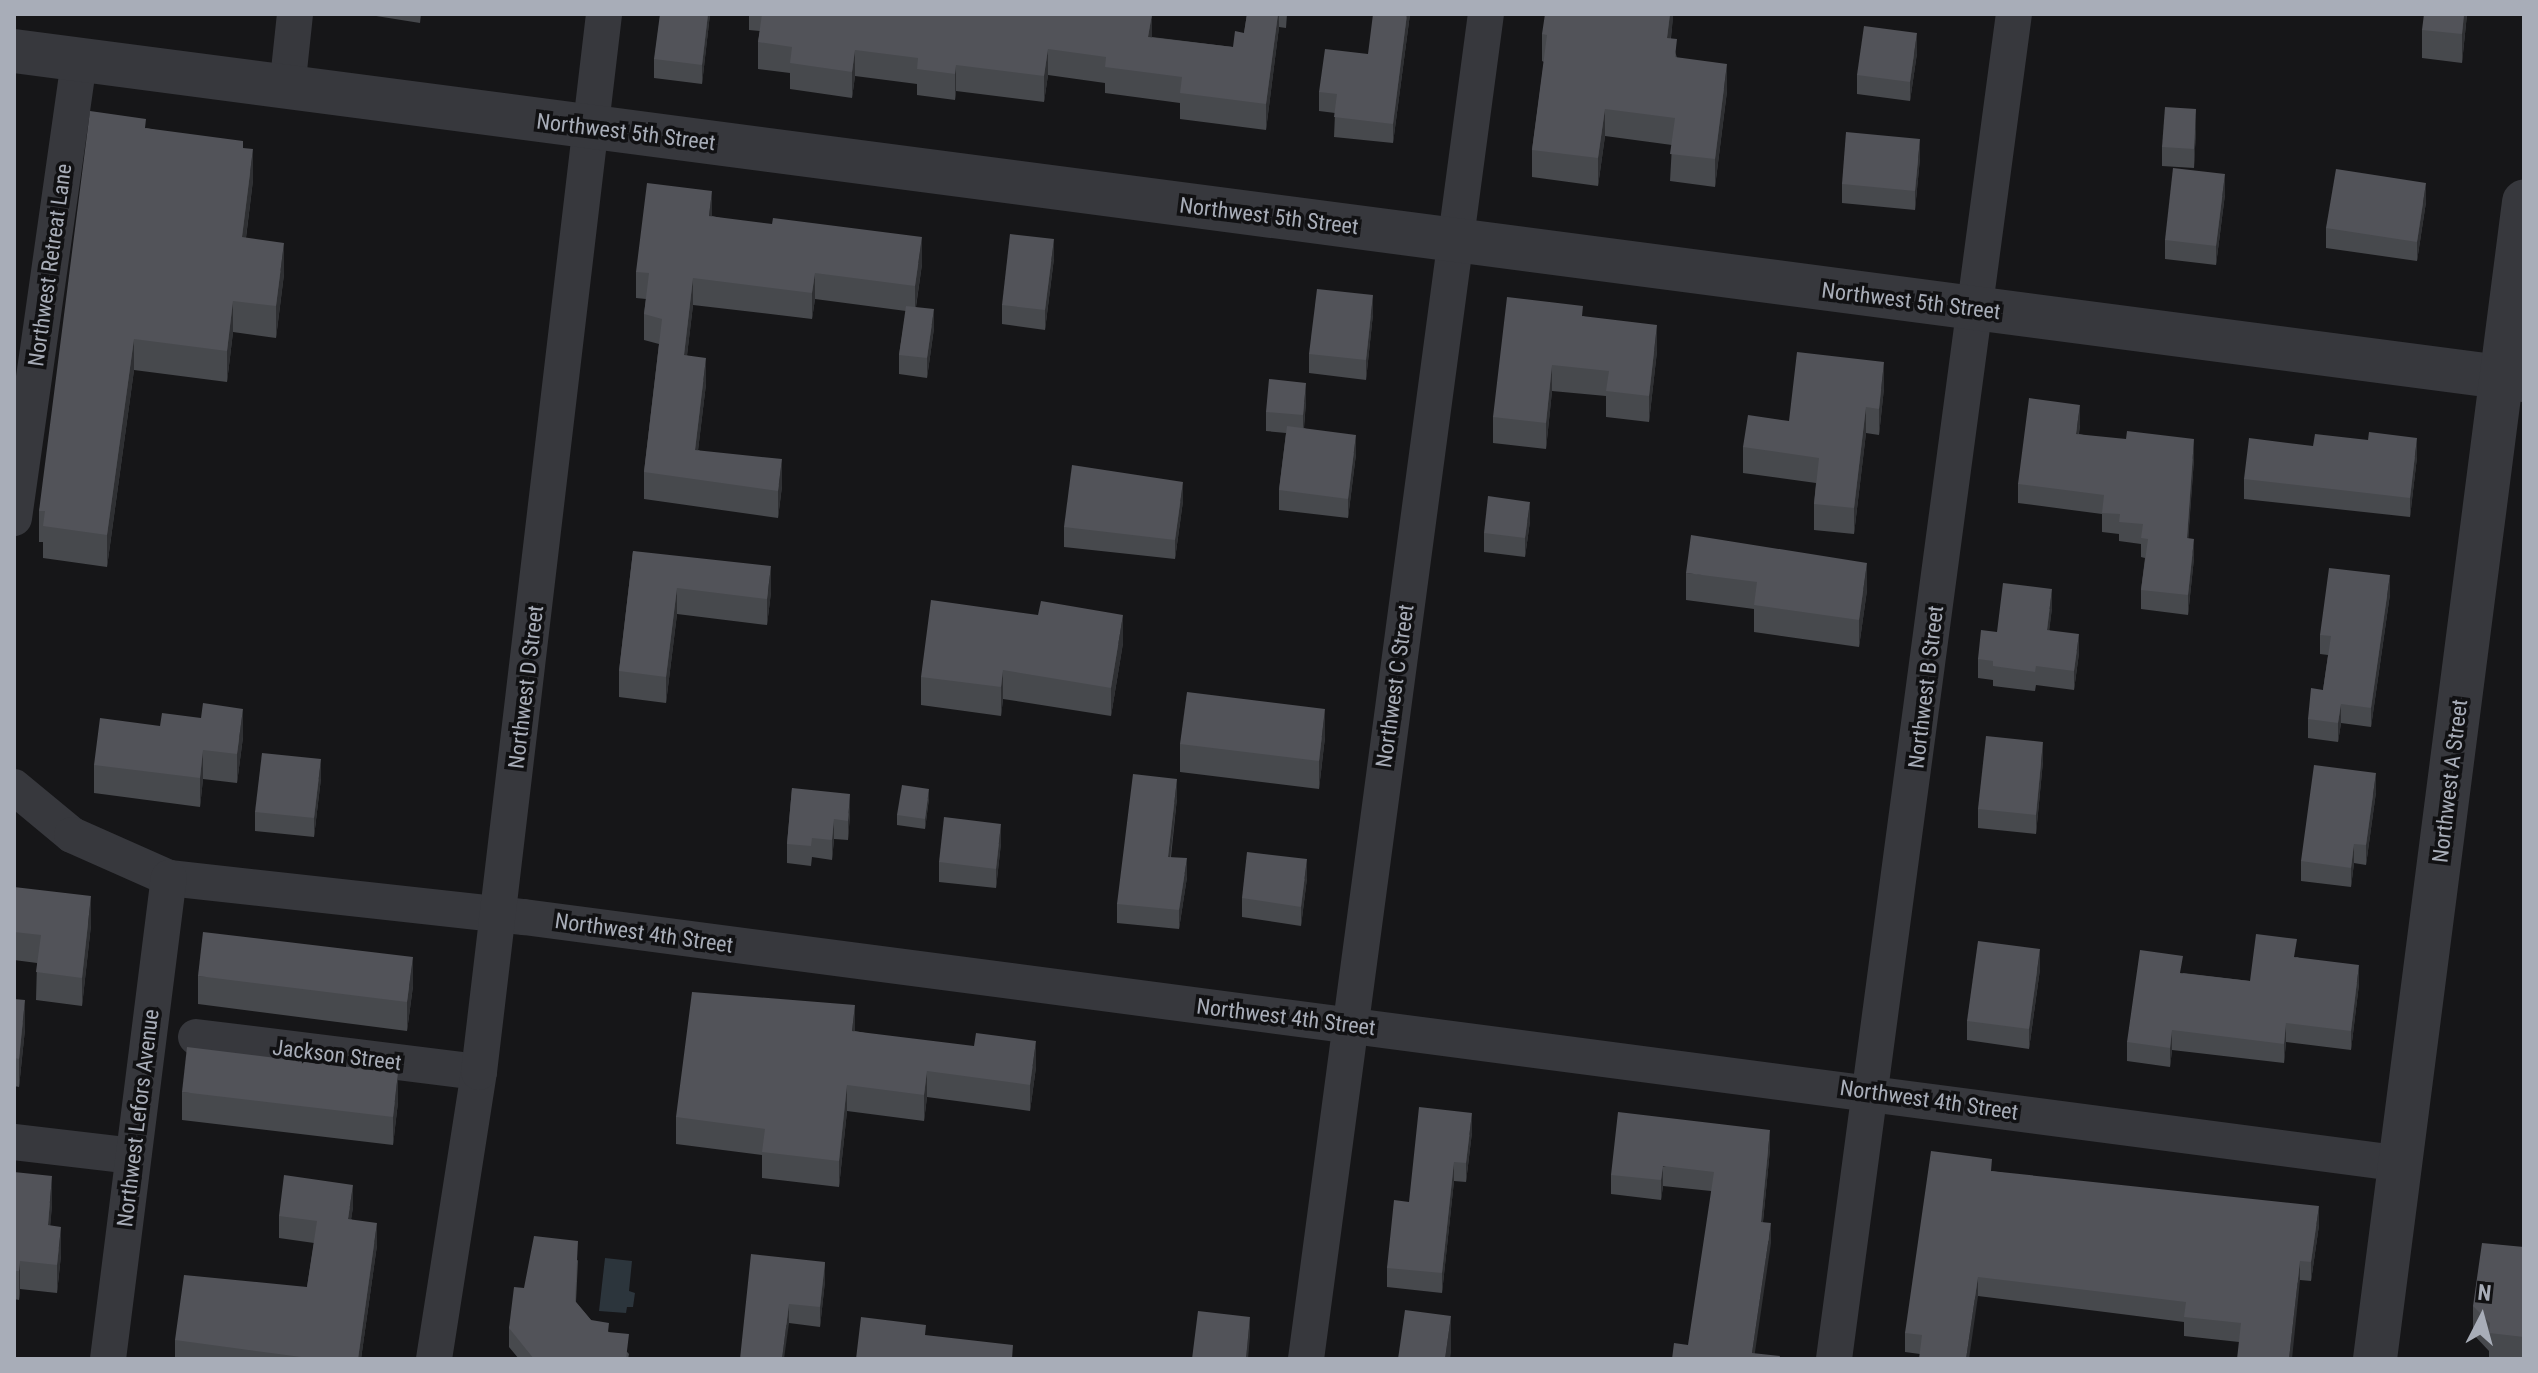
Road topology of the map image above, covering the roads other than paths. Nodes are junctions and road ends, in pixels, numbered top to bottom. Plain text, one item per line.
1 (295, 14) edge
2 (604, 14) edge
3 (1486, 14) edge
4 (2014, 14) edge
5 (14, 51) edge
6 (79, 60) junction
7 (287, 89) junction
8 (591, 127) junction
9 (2524, 202) edge
10 (1453, 240) junction
11 (1975, 309) junction
12 (2512, 379) edge
13 (14, 518) edge
14 (14, 787) edge
15 (169, 878) junction
16 (498, 914) junction
17 (1349, 1026) junction
18 (196, 1037) dead end
19 (479, 1072) junction
20 (1874, 1092) junction
21 (14, 1142) edge
22 (133, 1156) junction
23 (2402, 1164) junction
24 (108, 1359) edge
25 (434, 1359) edge
26 (1306, 1359) edge
27 (1834, 1359) edge
28 (2375, 1359) edge

1 - 7 street
2 - 8 street, Northwest D Street
3 - 10 street, Northwest C Street
4 - 11 street, Northwest B Street
5 - 6 street, Northwest 5th Street
6 - 7 street, Northwest 5th Street
6 - 13 street, Northwest Retreat Lane
7 - 8 street, Northwest 5th Street
8 - 10 street, Northwest 5th Street
8 - 16 street, Northwest D Street
9 - 12 street, Northwest A Street
10 - 11 street, Northwest 5th Street
10 - 17 street, Northwest C Street
11 - 12 street, Northwest 5th Street
11 - 20 street, Northwest B Street
12 - 23 street, Northwest A Street
14 - 15 street, Northwest 4th Street
15 - 16 street, Northwest 4th Street
15 - 22 street, Northwest Lefors Avenue
16 - 17 street, Northwest 4th Street
16 - 19 street, Northwest D Street
17 - 20 street, Northwest 4th Street
17 - 26 street, Northwest C Street
18 - 19 street, Jackson Street
19 - 25 street, Northwest D Street
20 - 23 street, Northwest 4th Street
20 - 27 street, Northwest B Street
21 - 22 street
22 - 24 street, Northwest Lefors Avenue
23 - 28 street, Northwest A Street

